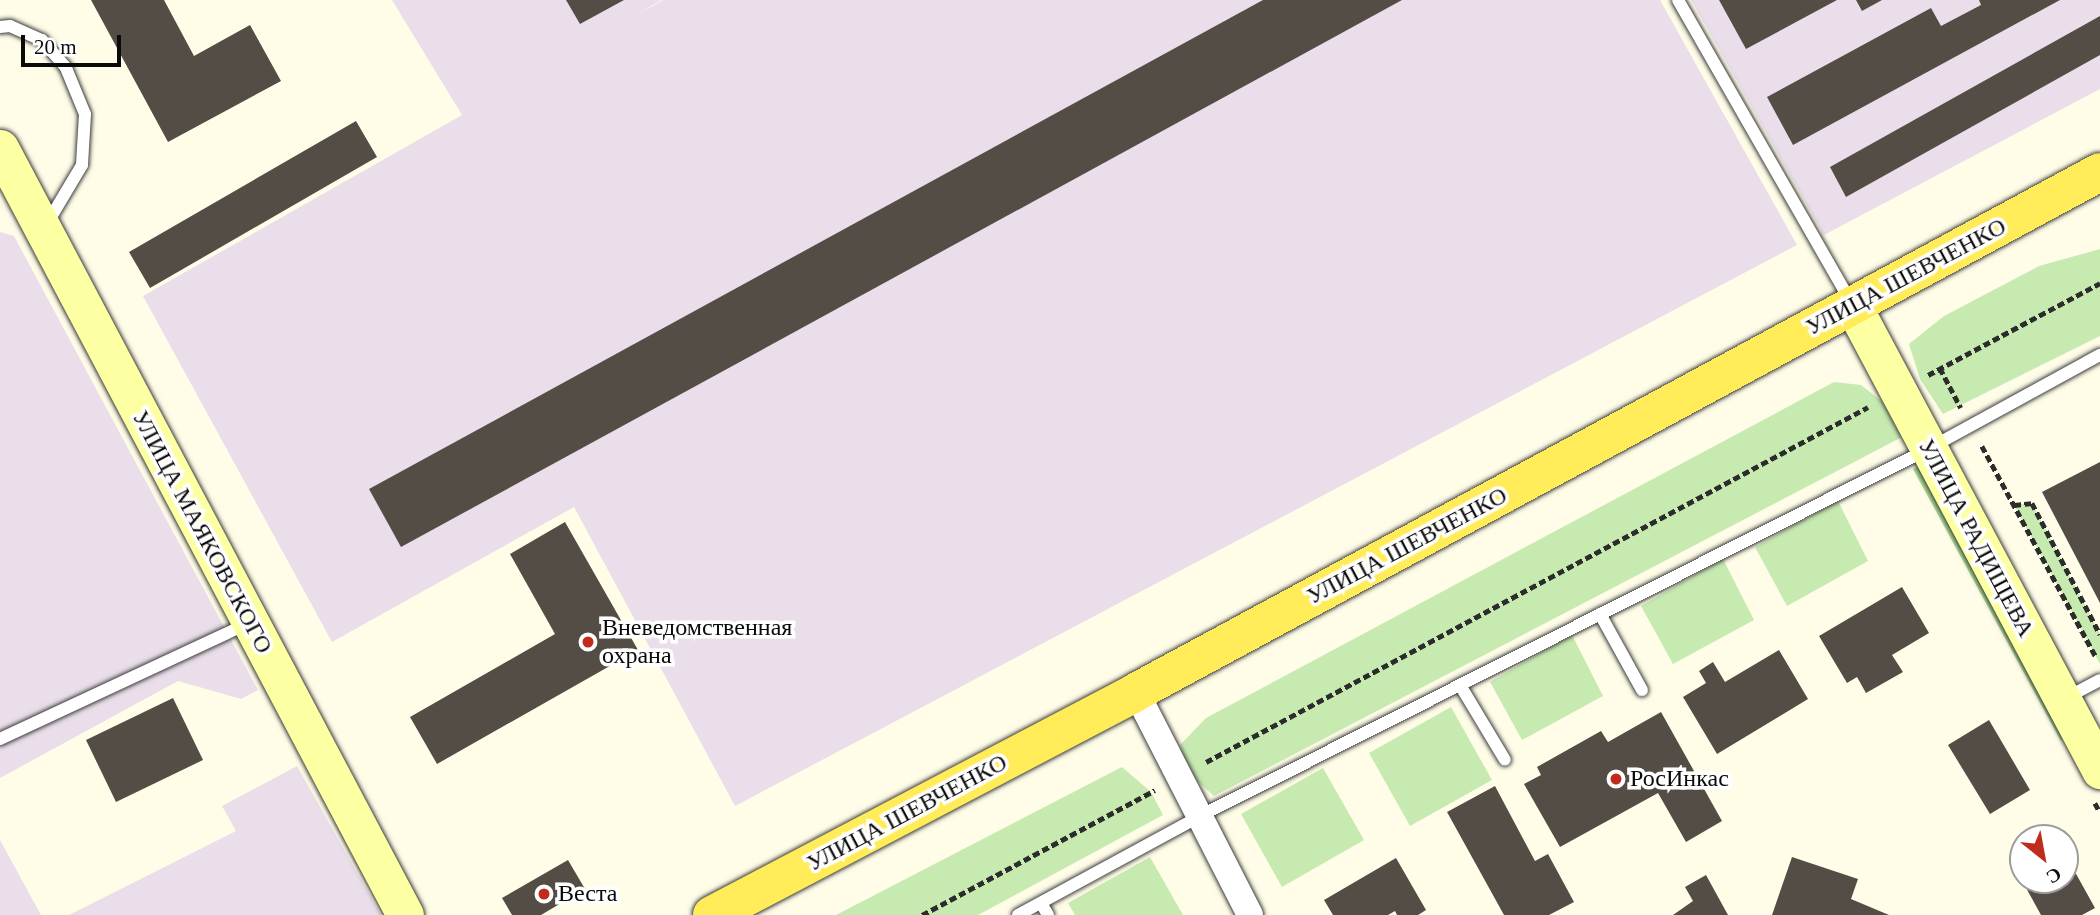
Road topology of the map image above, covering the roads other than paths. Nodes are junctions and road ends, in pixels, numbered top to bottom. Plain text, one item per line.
1 (1678, 0) edge
2 (0, 27) edge
3 (0, 148) edge
4 (2100, 172) edge
5 (43, 230) junction
6 (1853, 306) junction
7 (2100, 355) edge
8 (1928, 449) junction
9 (1600, 614) junction
10 (250, 622) junction
11 (2100, 680) edge
12 (1460, 685) junction
13 (1642, 690) dead end
14 (1136, 692) junction
15 (2062, 699) junction
16 (0, 739) edge
17 (1505, 760) dead end
18 (2100, 770) edge
19 (1200, 816) junction
20 (1041, 903) junction
21 (405, 915) edge
22 (712, 915) edge
23 (1018, 915) edge
24 (1048, 915) edge
25 (1251, 915) edge

1 - 6 lane
2 - 5 lane
3 - 5 street, УЛИЦА МАЯКОВСКОГО
4 - 6 main road, УЛИЦА ШЕВЧЕНКО
5 - 10 street, УЛИЦА МАЯКОВСКОГО
6 - 8 street, УЛИЦА РАДИЩЕВА
6 - 14 main road, УЛИЦА ШЕВЧЕНКО
7 - 8 lane
8 - 9 lane
8 - 15 street, УЛИЦА РАДИЩЕВА
9 - 12 lane
9 - 13 lane
10 - 16 lane
10 - 21 street, УЛИЦА МАЯКОВСКОГО
11 - 15 lane
12 - 17 lane
12 - 19 lane
14 - 19 street
14 - 22 main road, УЛИЦА ШЕВЧЕНКО
15 - 18 street, УЛИЦА РАДИЩЕВА
19 - 20 lane
19 - 25 street
20 - 23 lane
20 - 24 lane

